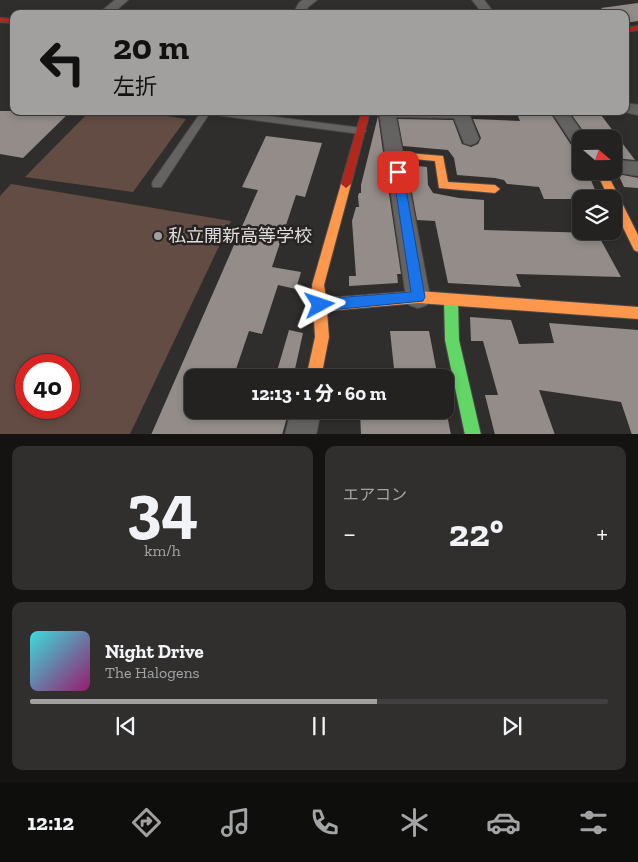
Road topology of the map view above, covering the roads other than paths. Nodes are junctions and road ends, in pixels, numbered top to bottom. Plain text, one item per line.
1 (122, 0) edge
2 (478, 0) edge
3 (109, 10) edge
4 (486, 10) edge
5 (204, 115) edge
6 (238, 115) edge
7 (365, 115) edge
8 (388, 115) edge
9 (462, 115) edge
10 (562, 115) edge
11 (572, 130) edge
12 (361, 131) junction
13 (470, 139) dead end
14 (395, 155) junction
15 (622, 167) edge
16 (638, 169) edge
17 (606, 180) edge
18 (157, 184) dead end
19 (495, 189) dead end
20 (635, 235) edge
21 (418, 297) junction
22 (451, 300) junction
23 (320, 305) junction
24 (638, 313) edge
25 (315, 369) edge
26 (304, 419) edge
27 (300, 434) edge
28 (473, 434) edge

1 - 3 street
2 - 4 street
5 - 18 lane
6 - 12 lane
7 - 12 street
8 - 14 street
9 - 13 street
10 - 11 street
12 - 23 street
14 - 19 street
14 - 21 street
15 - 16 street
17 - 20 street
21 - 22 street
21 - 23 street
22 - 24 street
22 - 28 street
23 - 25 street
26 - 27 street

